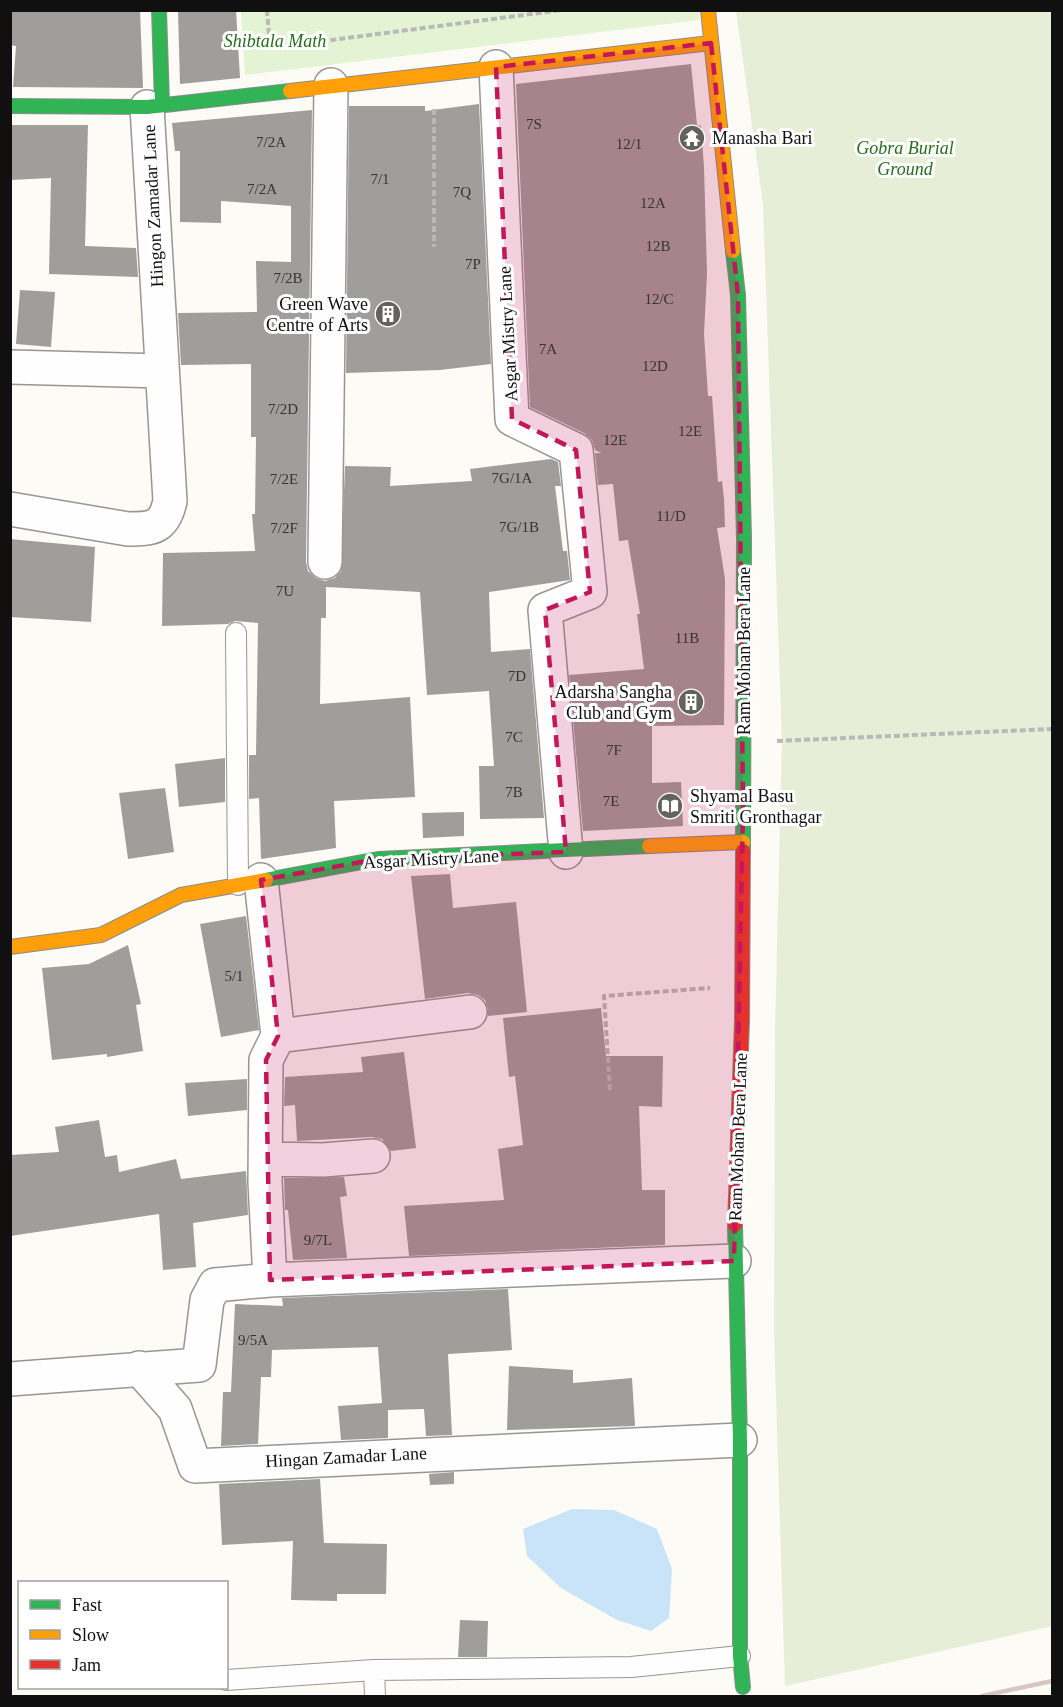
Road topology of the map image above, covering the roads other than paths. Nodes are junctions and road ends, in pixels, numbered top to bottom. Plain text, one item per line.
1 (159, 10) edge
2 (708, 10) edge
3 (711, 43) junction
4 (496, 67) junction
5 (331, 85) junction
6 (10, 106) edge
7 (154, 106) junction
8 (10, 367) edge
9 (162, 371) junction
10 (10, 509) edge
11 (325, 562) dead end
12 (236, 633) dead end
13 (743, 842) junction
14 (566, 852) junction
15 (249, 882) junction
16 (10, 947) edge
17 (470, 1012) dead end
18 (278, 1036) junction
19 (373, 1156) dead end
20 (266, 1159) junction
21 (734, 1261) junction
22 (270, 1280) junction
23 (139, 1368) junction
24 (10, 1378) edge
25 (740, 1440) junction
26 (740, 1656) junction
27 (374, 1670) junction
28 (228, 1680) edge
29 (743, 1686) dead end
30 (375, 1696) edge

1 - 7 street
2 - 3 street, Ram Mohan Bera Lane
3 - 4 street
3 - 13 street, Ram Mohan Bera Lane
4 - 5 street
4 - 14 street, Asgar Mistry Lane
5 - 7 street
5 - 11 street
6 - 7 street, Hingon Zamadar Lane
7 - 9 street, Hingon Zamadar Lane
8 - 9 street
9 - 10 street, Hingon Zamadar Lane
12 - 15 lane
13 - 14 street, Asgar Mistry Lane
13 - 21 street, Ram Mohan Bera Lane
14 - 15 street, Asgar Mistry Lane
15 - 16 street, Asgar Mistry Lane
15 - 18 street
17 - 18 street
18 - 20 street
19 - 20 street
20 - 22 street
21 - 22 street
21 - 25 street, Ram Mohan Bera Lane
22 - 23 street
23 - 24 street
23 - 25 street, Hingan Zamadar Lane
25 - 26 street, Ram Mohan Bera Lane
26 - 27 lane
26 - 29 street, Ram Mohan Bera Lane
27 - 28 lane
27 - 30 lane

